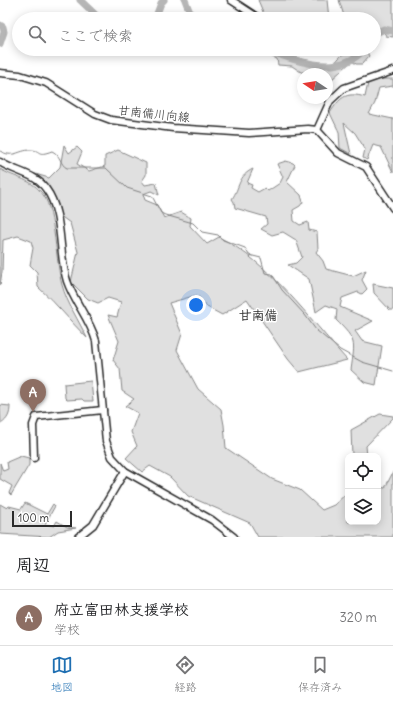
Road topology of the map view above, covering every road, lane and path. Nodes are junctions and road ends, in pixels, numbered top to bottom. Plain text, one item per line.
1 (231, 0) edge
2 (249, 12) edge
3 (393, 71) edge
4 (0, 73) edge
5 (317, 130) junction
6 (0, 162) edge
7 (393, 208) edge
8 (103, 410) junction
9 (34, 458) dead end
10 (125, 470) junction
11 (78, 537) edge
12 (234, 537) edge

1 - 2 street
3 - 5 street
4 - 5 street, 甘南備川向線
5 - 7 street
6 - 8 street
8 - 9 street
8 - 10 street
10 - 11 street
10 - 12 street

